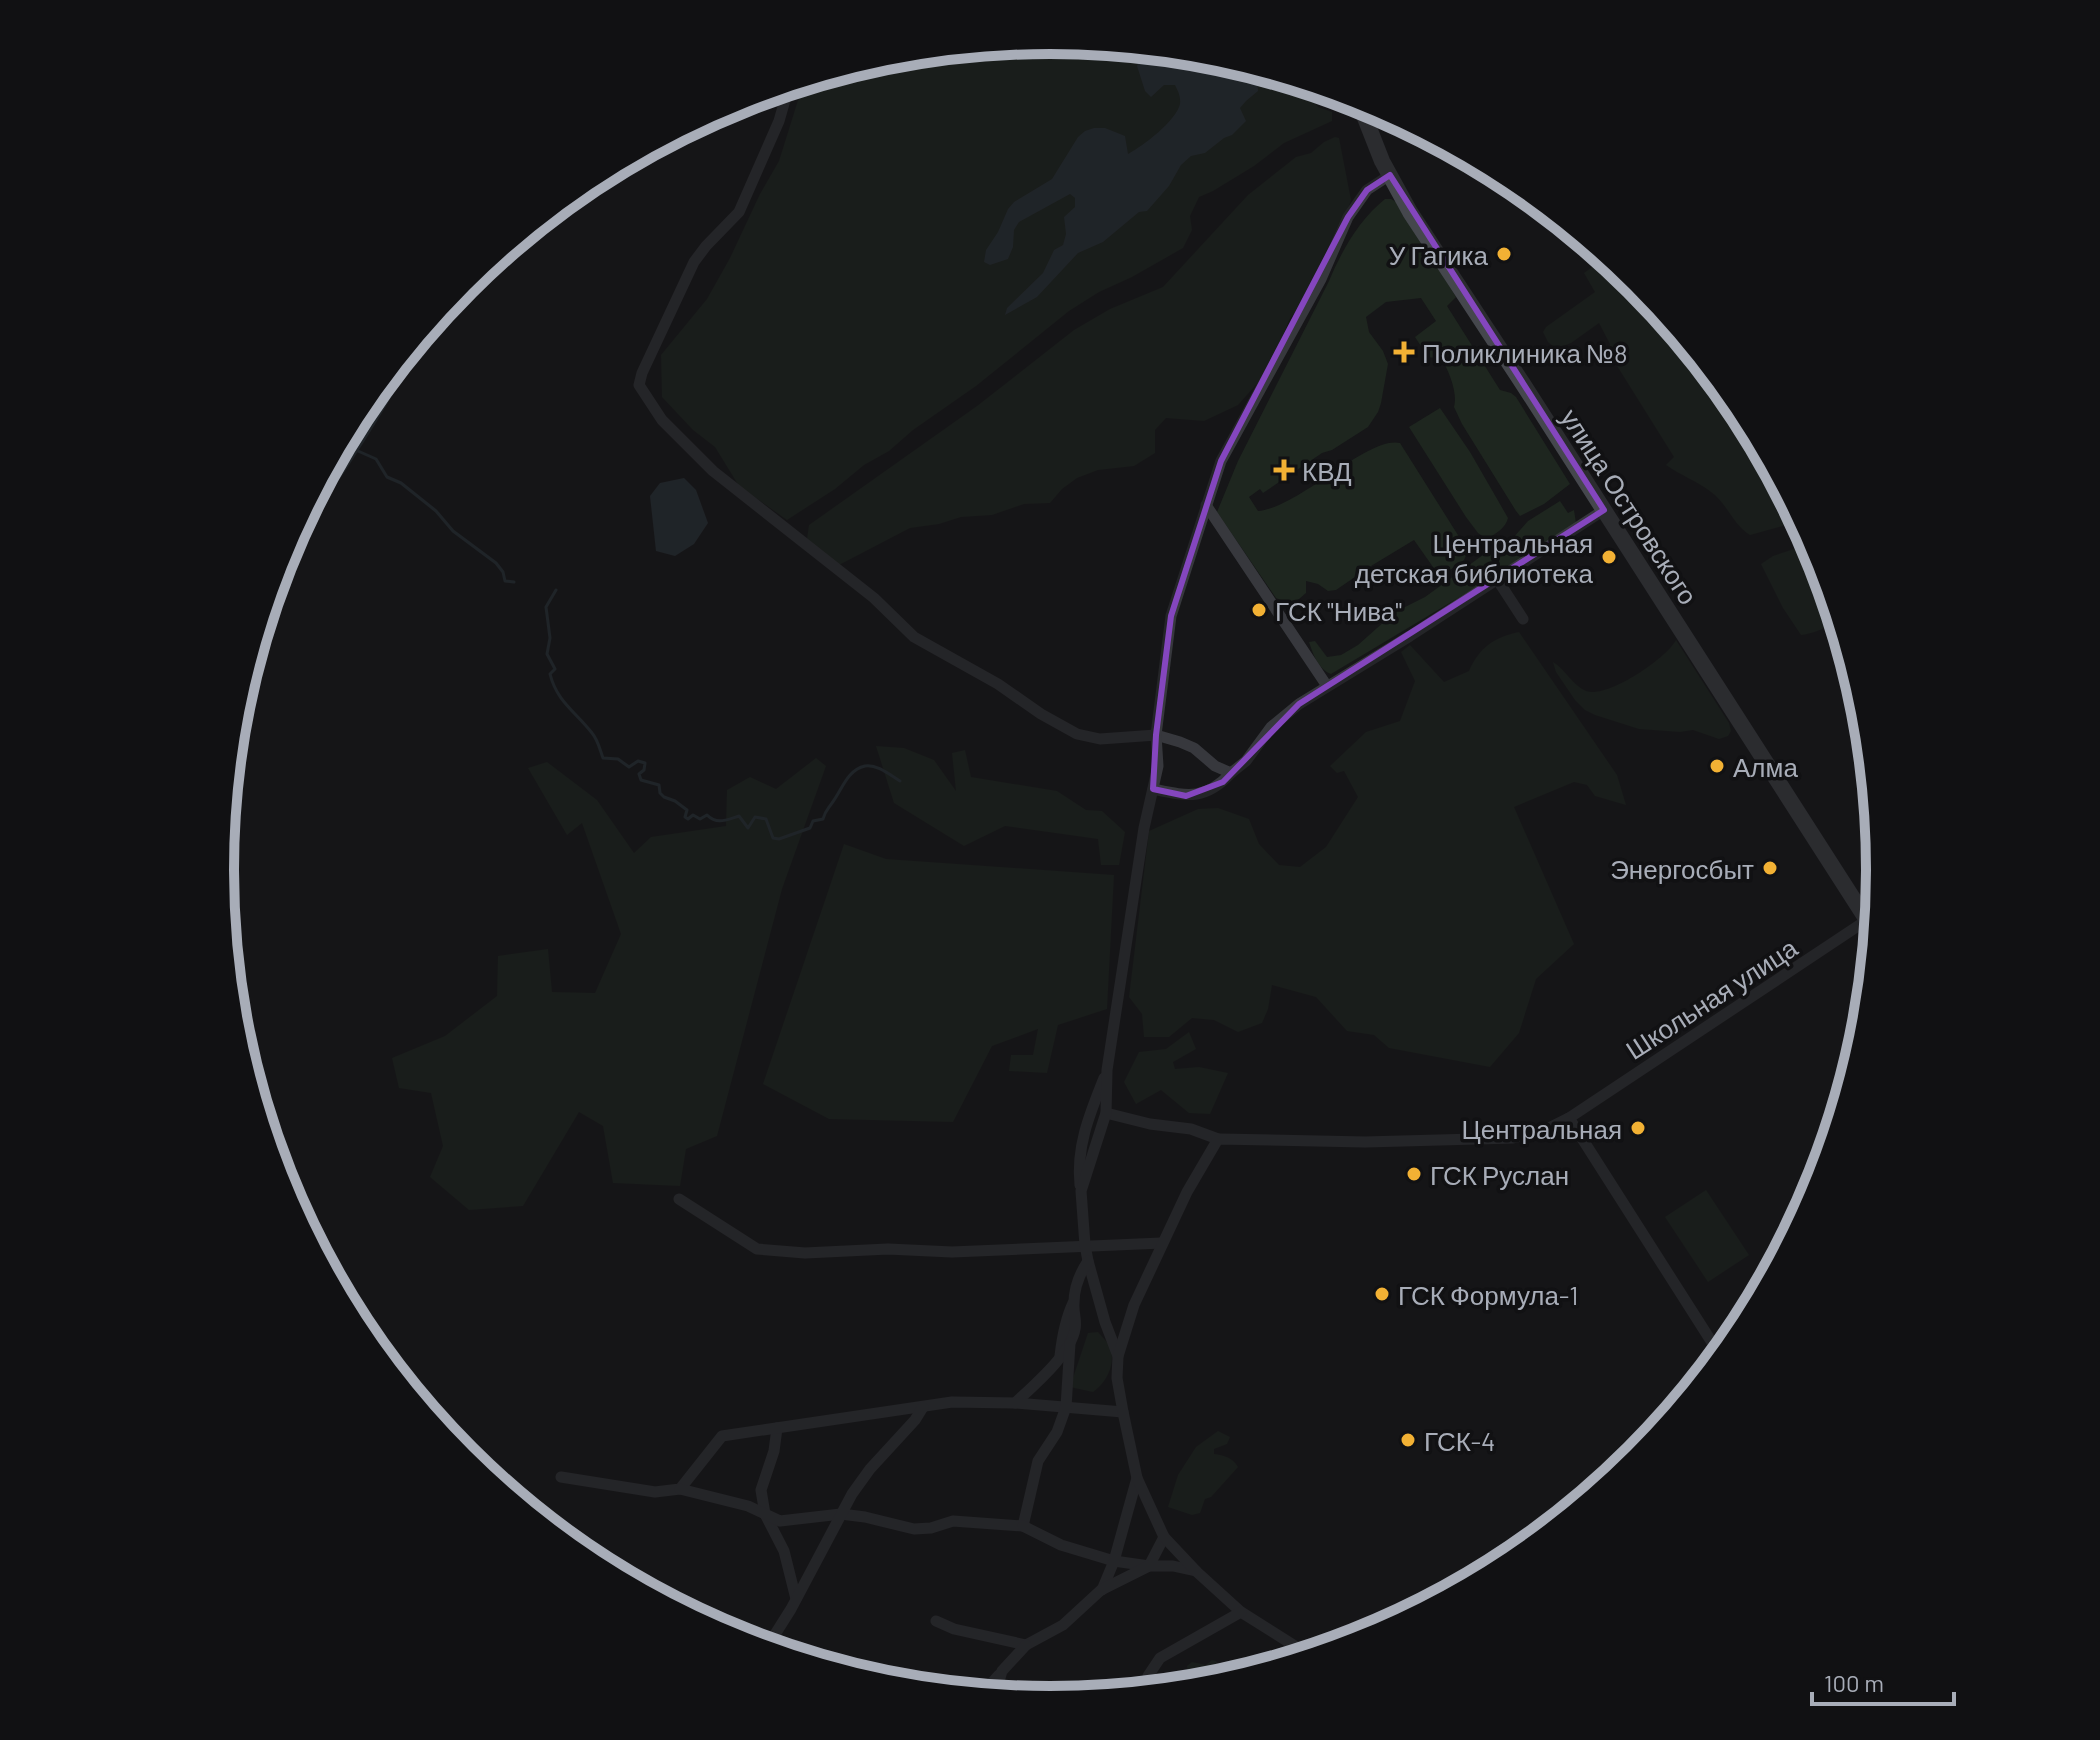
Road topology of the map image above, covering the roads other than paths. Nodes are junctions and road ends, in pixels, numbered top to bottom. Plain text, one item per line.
1 (786, 98) edge
2 (1366, 118) edge
3 (1390, 175) junction
4 (1206, 505) junction
5 (1604, 510) junction
6 (1497, 579) junction
7 (1523, 619) dead end
8 (1327, 686) junction
9 (1156, 735) junction
10 (1231, 773) junction
11 (1153, 789) junction
12 (1864, 910) edge
13 (1864, 927) edge
14 (1107, 1070) junction
15 (1106, 1113) junction
16 (1569, 1118) junction
17 (1218, 1139) junction
18 (1081, 1191) junction
19 (679, 1199) dead end
20 (1162, 1243) junction
21 (1085, 1245) junction
22 (1088, 1261) junction
23 (1074, 1303) junction
24 (1070, 1343) junction
25 (1713, 1344) edge
26 (1118, 1356) junction
27 (1059, 1357) junction
28 (1015, 1403) junction
29 (923, 1407) junction
30 (1066, 1407) junction
31 (1123, 1412) junction
32 (777, 1428) junction
33 (561, 1477) dead end
34 (1137, 1478) junction
35 (680, 1489) junction
36 (765, 1514) junction
37 (841, 1514) junction
38 (1023, 1526) junction
39 (1164, 1537) junction
40 (1114, 1561) junction
41 (1149, 1566) junction
42 (1197, 1572) junction
43 (1101, 1590) junction
44 (796, 1599) junction
45 (1241, 1612) junction
46 (936, 1621) dead end
47 (773, 1637) edge
48 (1026, 1645) junction
49 (1297, 1647) edge
50 (1002, 1671) junction
51 (1148, 1676) dead end
52 (991, 1683) edge
53 (998, 1684) edge

1 - 9 street
2 - 3 main road, улица Островского
3 - 4 street
3 - 5 main road, улица Островского
4 - 8 street
4 - 9 street
5 - 6 street
5 - 12 main road, улица Островского
6 - 7 street
6 - 8 street
8 - 10 street
9 - 10 street
9 - 11 street
10 - 11 street
11 - 14 street
13 - 16 street, Школьная улица
14 - 15 street
14 - 18 street
15 - 17 street, Школьная улица
15 - 18 street
16 - 17 street, Школьная улица
16 - 25 street
17 - 20 street
18 - 21 street
19 - 21 street
20 - 21 street
20 - 26 street
21 - 22 street
22 - 23 street
22 - 26 street
23 - 24 street
23 - 27 street
24 - 27 street
24 - 30 street
26 - 31 street
27 - 28 street
28 - 29 street
28 - 30 street
29 - 32 street
29 - 37 street
30 - 31 street
30 - 38 street
31 - 34 street
32 - 35 street
32 - 36 street
33 - 35 street
34 - 39 street
34 - 40 street
35 - 36 street
36 - 37 street
36 - 44 street
37 - 38 street
37 - 44 street
38 - 40 street
39 - 41 street
39 - 42 street
40 - 41 street
40 - 43 street
41 - 42 street
41 - 43 street
42 - 45 street
43 - 48 street
44 - 47 street
45 - 49 street
45 - 51 street
46 - 48 street
48 - 50 street
50 - 52 street
50 - 53 street

